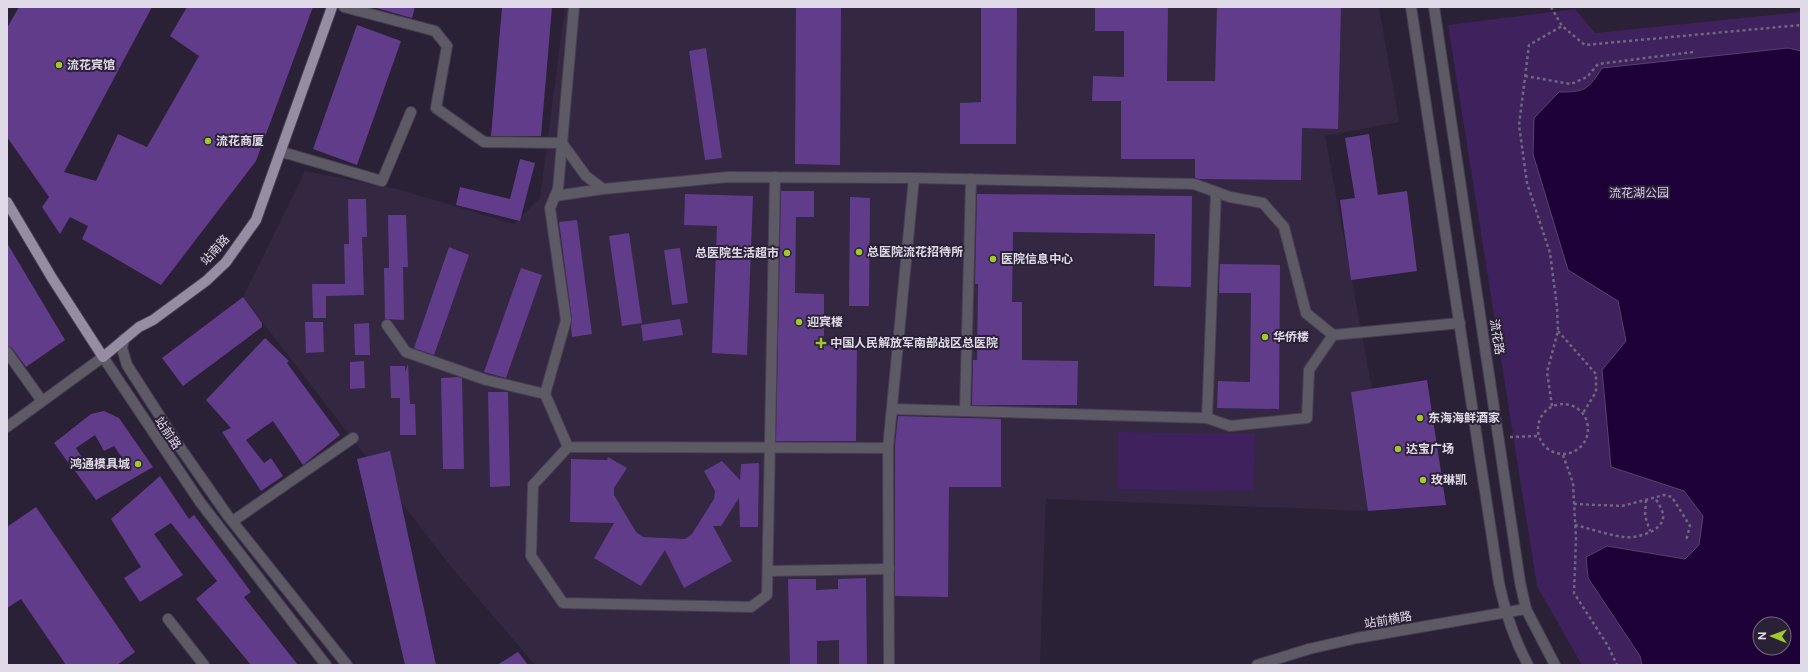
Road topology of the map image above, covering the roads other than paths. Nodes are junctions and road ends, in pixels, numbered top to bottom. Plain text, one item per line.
1 (332, 7) edge
2 (344, 7) edge
3 (574, 7) edge
4 (1411, 7) edge
5 (1434, 7) edge
6 (411, 112) dead end
7 (562, 143) junction
8 (282, 152) junction
9 (775, 178) junction
10 (914, 178) junction
11 (971, 179) junction
12 (603, 189) junction
13 (1216, 192) junction
14 (555, 196) junction
15 (7, 202) edge
16 (1460, 323) junction
17 (387, 325) dead end
18 (1334, 335) junction
19 (124, 339) junction
20 (7, 352) edge
21 (103, 357) junction
22 (545, 394) junction
23 (42, 401) junction
24 (892, 409) junction
25 (965, 411) junction
26 (1207, 418) junction
27 (7, 427) edge
28 (353, 438) dead end
29 (568, 447) junction
30 (770, 448) junction
31 (888, 448) junction
32 (233, 522) junction
33 (889, 569) junction
34 (768, 571) junction
35 (1526, 609) junction
36 (1505, 613) junction
37 (168, 619) dead end
38 (1263, 664) edge
39 (204, 665) edge
40 (326, 665) edge
41 (347, 665) edge
42 (889, 665) edge
43 (1528, 665) edge
44 (1555, 665) edge

1 - 8 main road, 站南路
2 - 7 street
3 - 7 street
4 - 16 street
5 - 35 street, 流花路
6 - 8 street
7 - 12 street
7 - 14 street
8 - 19 main road, 站南路
9 - 10 street
9 - 12 street
9 - 30 street
10 - 11 street
10 - 24 street
11 - 13 street
11 - 25 street
12 - 14 street
13 - 18 street
13 - 26 street
14 - 22 street
15 - 21 main road, 站前路
16 - 18 street
16 - 36 street
17 - 22 street
18 - 26 street
19 - 21 main road, 站南路
19 - 32 street, 站前路
20 - 23 street
21 - 23 street, 站南路
21 - 40 street, 站前路
22 - 29 street
23 - 27 street, 站南路
24 - 25 street
24 - 31 street
25 - 26 street
28 - 32 street
29 - 30 street
29 - 34 street
30 - 31 street
30 - 34 street
31 - 33 street
32 - 41 street, 站前路
33 - 34 street
33 - 42 street
35 - 36 street, 站前横路
35 - 44 street, 流花路
36 - 38 street, 站前横路
36 - 43 street
37 - 39 street

